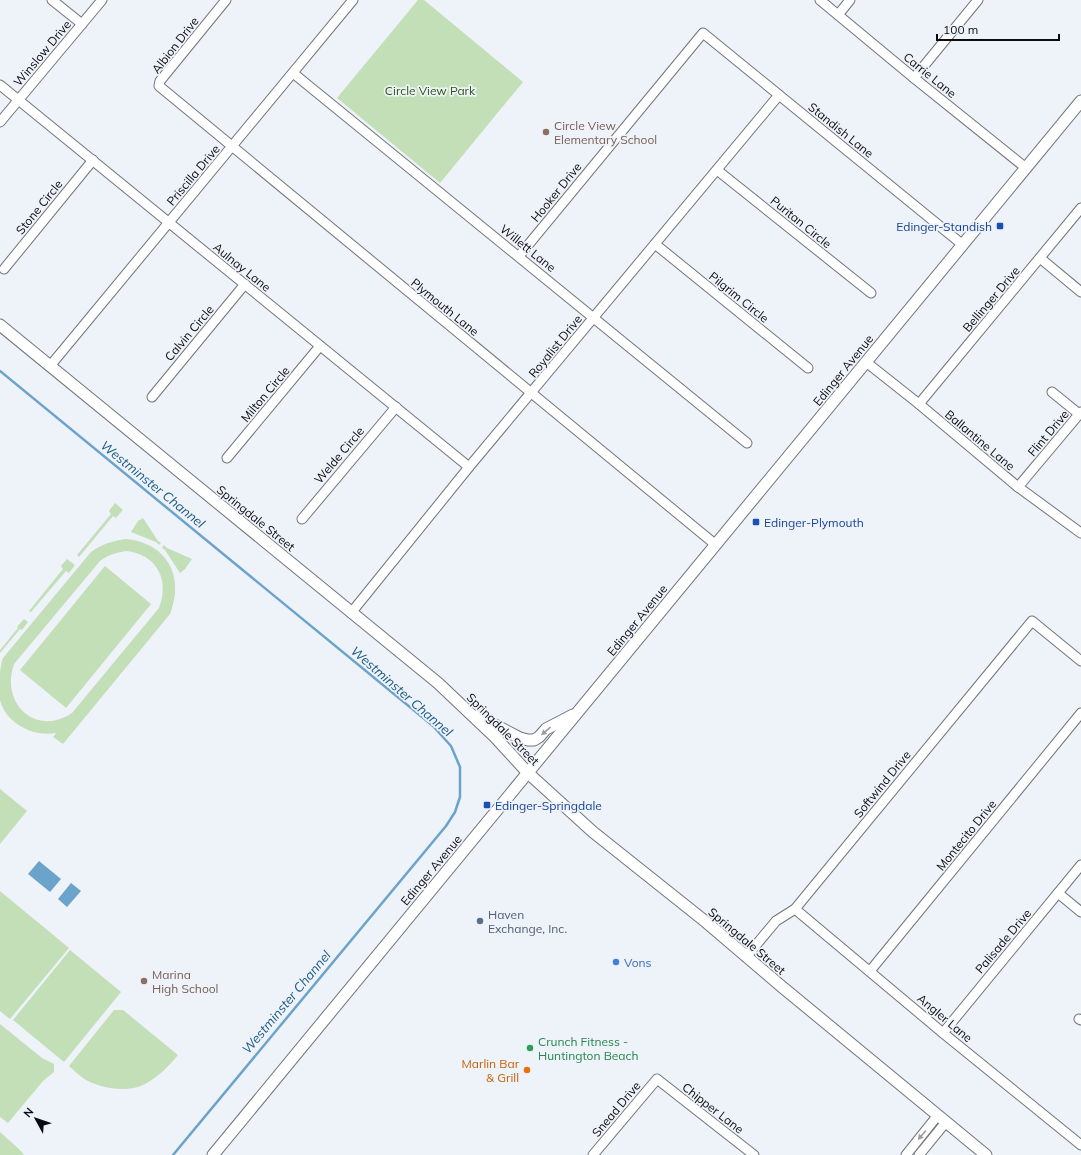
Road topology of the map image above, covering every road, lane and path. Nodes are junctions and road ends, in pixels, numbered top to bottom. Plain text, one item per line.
1 (52, 0) edge
2 (102, 0) edge
3 (226, 0) edge
4 (353, 0) edge
5 (820, 0) edge
6 (850, 0) edge
7 (978, 0) edge
8 (838, 14) junction
9 (82, 24) junction
10 (703, 33) joint
11 (293, 73) junction
12 (914, 78) junction
13 (0, 85) edge
14 (159, 86) joint
15 (779, 95) junction
16 (18, 100) junction
17 (1081, 101) edge
18 (0, 122) edge
19 (232, 146) junction
20 (93, 160) junction
21 (1026, 168) junction
22 (717, 170) junction
23 (1081, 208) edge
24 (169, 222) junction
25 (655, 244) junction
26 (963, 245) junction
27 (519, 256) junction
28 (1040, 258) junction
29 (4, 269) dead end
30 (245, 284) junction
31 (1081, 292) edge
32 (871, 293) dead end
33 (593, 317) junction
34 (0, 325) edge
35 (320, 346) junction
36 (866, 362) junction
37 (50, 366) junction
38 (808, 368) dead end
39 (1052, 392) dead end
40 (531, 393) junction
41 (152, 397) dead end
42 (919, 404) junction
43 (396, 407) junction
44 (1080, 413) edge
45 (747, 443) dead end
46 (228, 458) dead end
47 (469, 467) junction
48 (1018, 487) junction
49 (302, 519) dead end
50 (1081, 533) edge
51 (716, 545) junction
52 (351, 613) junction
53 (1081, 661) edge
54 (468, 710) junction
55 (579, 712) junction
56 (1081, 713) edge
57 (528, 774) junction
58 (1081, 866) edge
59 (1058, 893) junction
60 (795, 909) junction
61 (1081, 912) edge
62 (746, 957) junction
63 (870, 971) junction
64 (943, 1033) junction
65 (657, 1080) joint
66 (942, 1118) junction
67 (1081, 1145) edge
68 (595, 1154) edge
69 (212, 1155) edge
70 (754, 1155) edge
71 (906, 1155) edge
72 (919, 1155) edge
73 (986, 1155) edge

1 - 9 street
2 - 9 street, Winslow Drive
3 - 14 street, Albion Drive
4 - 11 street, Priscilla Drive
5 - 8 street, Carrie Lane
6 - 8 street
7 - 12 street
8 - 12 street, Carrie Lane
9 - 16 street, Winslow Drive
10 - 15 street, Standish Lane
10 - 27 street, Hooker Drive
11 - 19 street, Priscilla Drive
11 - 27 street, Willett Lane
12 - 21 street, Carrie Lane
13 - 16 street, Aulnay Lane
14 - 19 street, Plymouth Lane
15 - 22 street, Royalist Drive
15 - 26 street, Standish Lane
16 - 18 street, Winslow Drive
16 - 20 street, Aulnay Lane
17 - 21 main road, Edinger Avenue
19 - 24 street, Priscilla Drive
19 - 40 street, Plymouth Lane
20 - 24 street, Aulnay Lane
20 - 29 street, Stone Circle
21 - 26 main road, Edinger Avenue
22 - 25 street, Royalist Drive
22 - 32 street, Puritan Circle
23 - 28 street, Bellinger Drive
24 - 30 street, Aulnay Lane
24 - 37 street, Priscilla Drive
25 - 33 street, Royalist Drive
25 - 38 street, Pilgrim Circle
26 - 36 main road, Edinger Avenue
27 - 33 street, Willett Lane
28 - 31 street
28 - 42 street, Bellinger Drive
30 - 35 street, Aulnay Lane
30 - 41 street, Calvin Circle
33 - 40 street, Royalist Drive
33 - 45 street, Willett Lane
34 - 37 main road, Springdale Street
35 - 43 street, Aulnay Lane
35 - 46 street, Milton Circle
36 - 42 street, Ballantine Lane
36 - 51 main road, Edinger Avenue
37 - 52 main road, Springdale Street
39 - 44 street
40 - 47 street, Royalist Drive
40 - 51 street, Plymouth Lane
42 - 48 street, Ballantine Lane
43 - 47 street, Aulnay Lane
43 - 49 street, Welde Circle
44 - 48 street, Flint Drive
47 - 52 street, Royalist Drive
48 - 50 street, Ballantine Lane
51 - 55 main road, Edinger Avenue
52 - 54 main road, Springdale Street
53 - 60 street, Softwind Drive
55 -> 54 main road
54 - 57 main road, Springdale Street
55 - 57 main road, Edinger Avenue
56 - 63 street, Montecito Drive
57 - 62 main road, Springdale Street
57 - 69 main road, Edinger Avenue
58 - 59 street, Palisade Drive
59 - 61 street
59 - 64 street, Palisade Drive
60 - 62 street, Softwind Drive
60 - 63 street, Angler Lane
62 - 66 main road, Springdale Street
63 - 64 street, Angler Lane
64 - 67 street, Angler Lane
65 - 68 street, Snead Drive
65 - 70 street, Chipper Lane
66 -> 71 street
66 - 72 street
66 - 73 main road, Springdale Street

